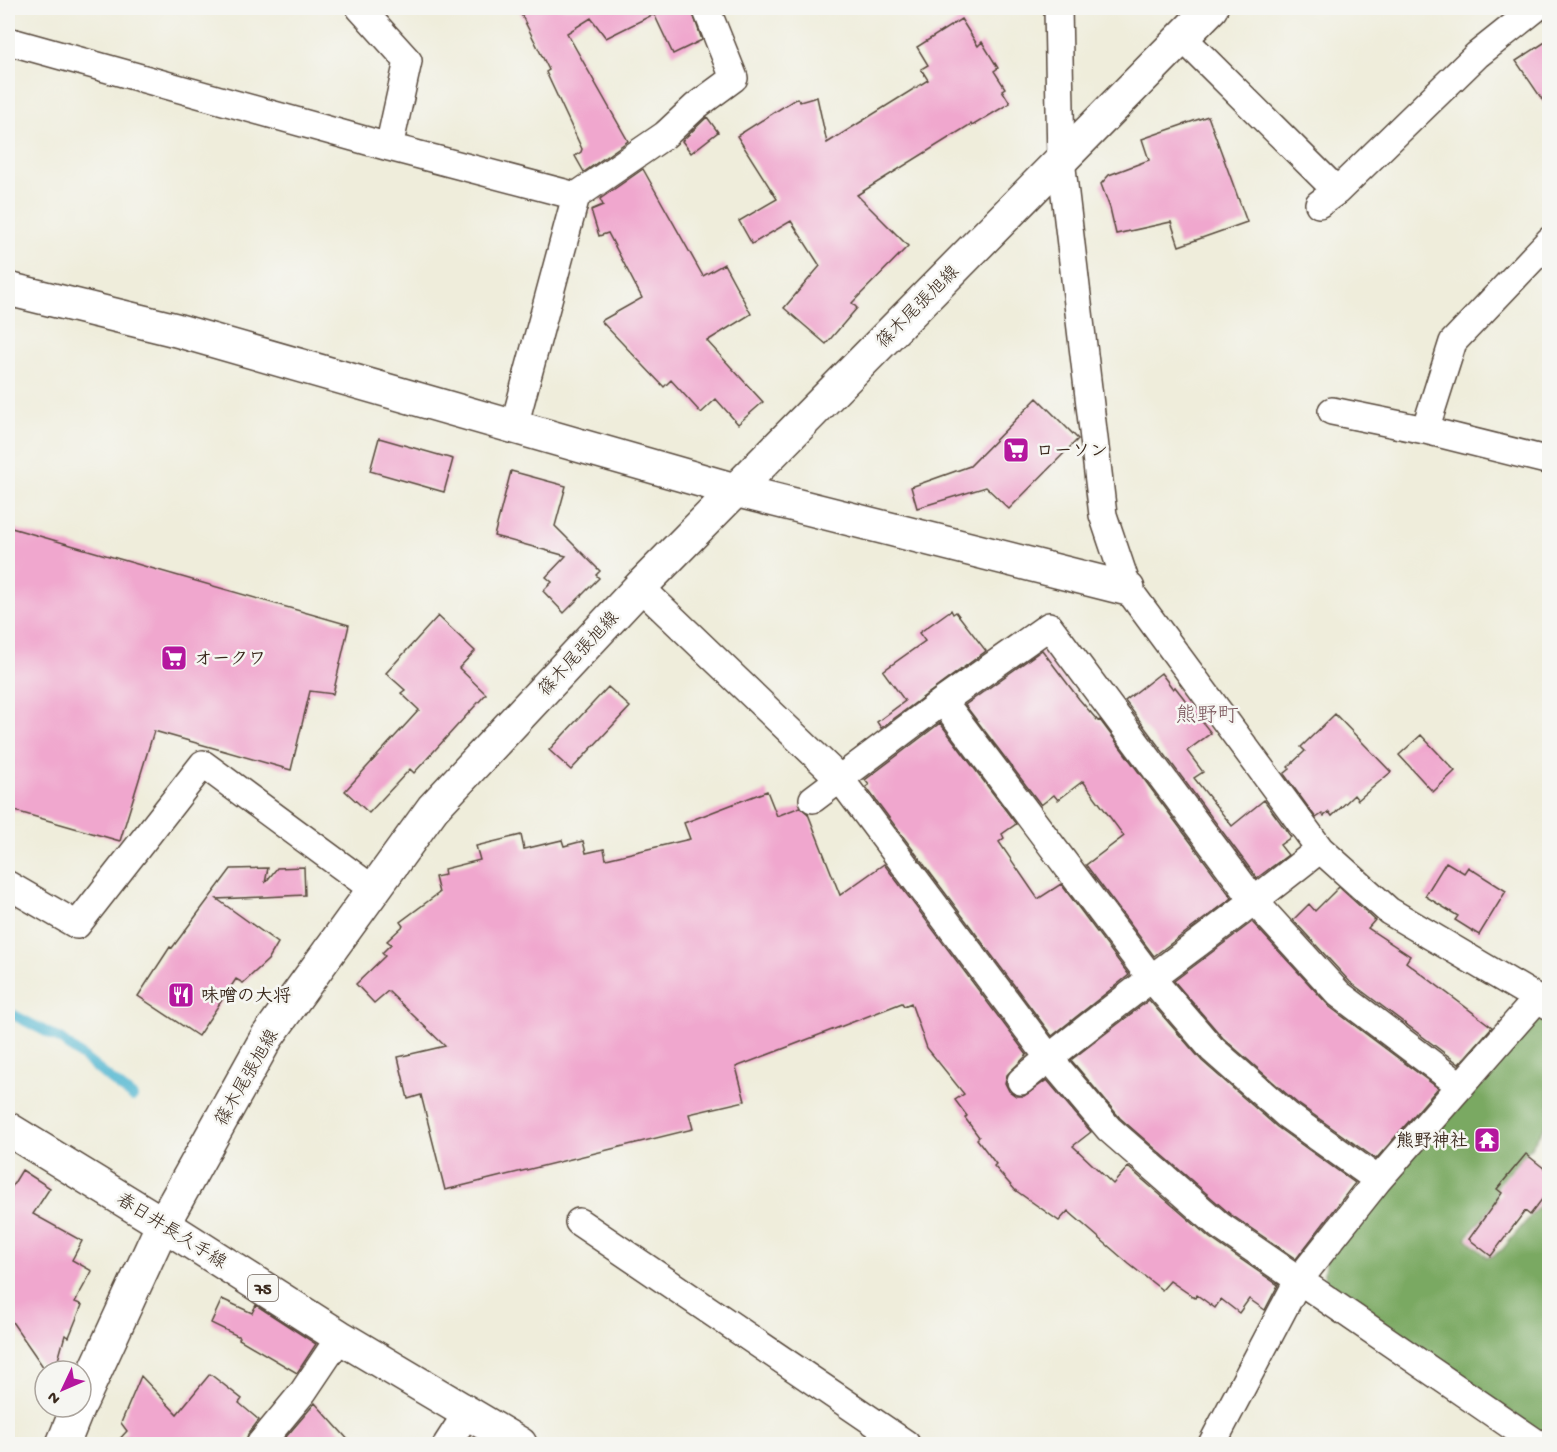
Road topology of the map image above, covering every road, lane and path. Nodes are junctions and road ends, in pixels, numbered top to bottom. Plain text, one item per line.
1 (361, 8) edge
2 (706, 8) edge
3 (1058, 8) edge
4 (1210, 8) edge
5 (1536, 8) edge
6 (1182, 37) junction
7 (8, 41) edge
8 (389, 147) junction
9 (1061, 160) junction
10 (576, 196) junction
11 (1550, 240) edge
12 (8, 289) edge
13 (1332, 411) dead end
14 (514, 426) junction
15 (1425, 430) junction
16 (1550, 460) edge
17 (735, 490) junction
18 (640, 587) junction
19 (1128, 589) junction
20 (943, 701) junction
21 (841, 780) junction
22 (813, 799) dead end
23 (1320, 849) junction
24 (8, 885) edge
25 (374, 890) junction
26 (1255, 902) junction
27 (1151, 978) junction
28 (1545, 999) edge
29 (1049, 1058) junction
30 (1021, 1081) dead end
31 (1461, 1086) junction
32 (8, 1129) edge
33 (1378, 1180) junction
34 (579, 1222) dead end
35 (163, 1224) junction
36 (1298, 1281) junction
37 (340, 1337) junction
38 (93, 1375) edge
39 (467, 1413) junction
40 (73, 1419) edge
41 (63, 1444) edge
42 (260, 1444) edge
43 (447, 1444) edge
44 (520, 1444) edge
45 (906, 1444) edge
46 (1212, 1444) edge
47 (1538, 1444) edge

1 - 8 street
2 - 10 street
3 - 9 street
4 - 6 main road, 篠木尾張旭線
5 - 6 street
6 - 9 main road, 篠木尾張旭線
7 - 8 street
8 - 10 street
9 - 17 main road, 篠木尾張旭線
9 - 19 street
10 - 14 street
11 - 15 street
12 - 14 main road
13 - 15 street
14 - 17 main road
15 - 16 street
17 - 18 main road, 篠木尾張旭線
17 - 19 main road
18 - 21 street
18 - 25 main road, 篠木尾張旭線
19 - 23 street
20 - 21 street
20 - 26 street
20 - 27 street
21 - 22 street
21 - 29 street
23 - 26 street
23 - 28 street
24 - 25 street
25 - 35 main road, 篠木尾張旭線
26 - 27 street
26 - 31 street
27 - 29 street
27 - 33 street
28 - 31 street
29 - 30 street
29 - 36 street
31 - 33 street
32 - 35 main road, 春日井長久手線 / 75
33 - 36 street
34 - 45 street
35 - 37 main road, 春日井長久手線 / 75
35 - 38 main road, 篠木尾張旭線
36 - 46 street
36 - 47 street
37 - 39 main road, 春日井長久手線 / 75
37 - 42 street
39 - 43 street
39 - 44 main road, 春日井長久手線 / 75
40 - 41 main road

